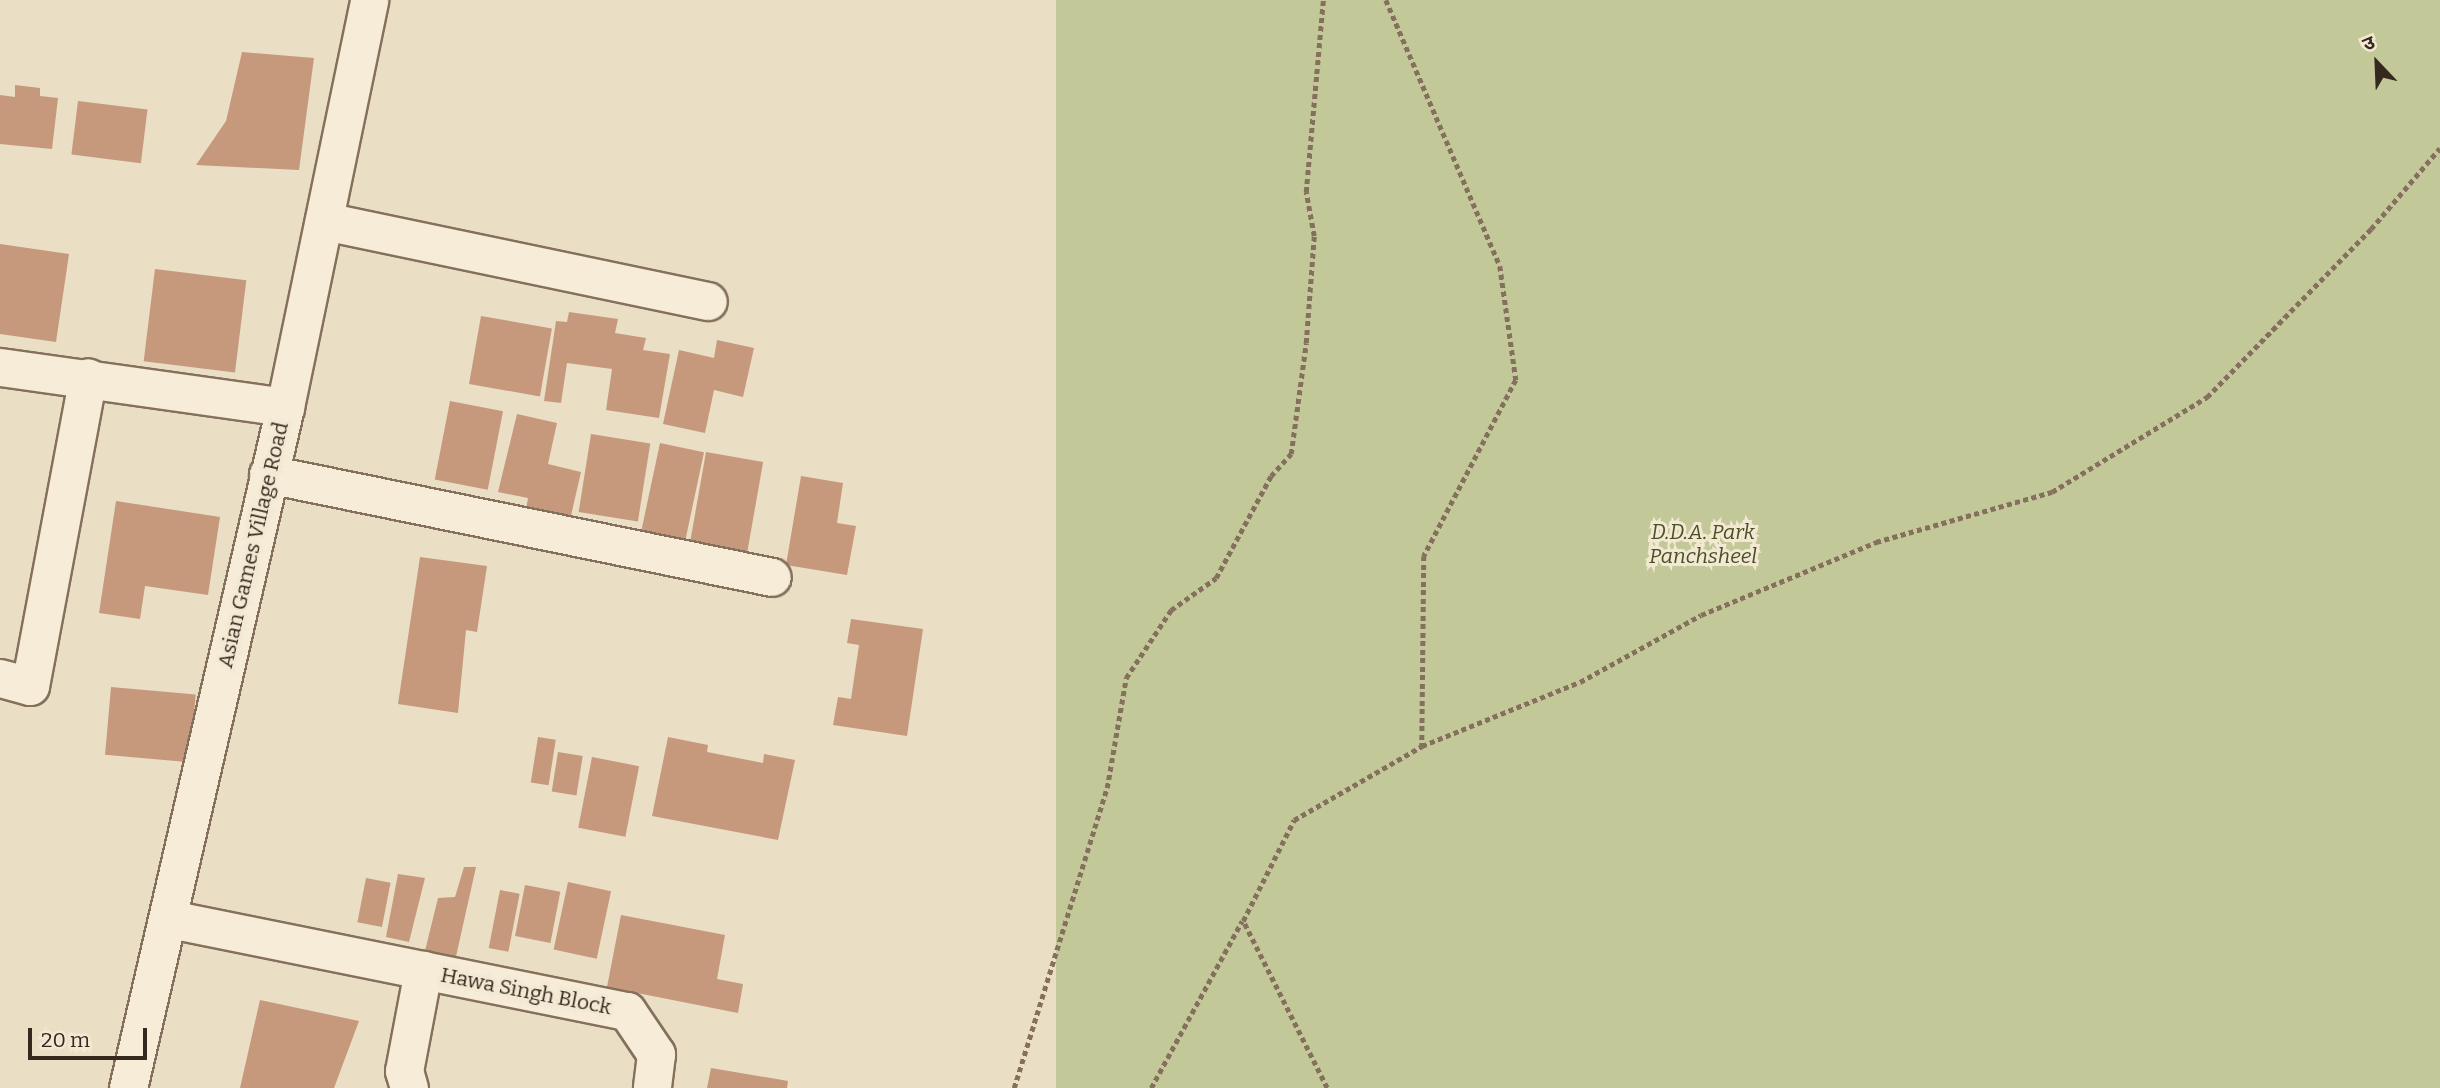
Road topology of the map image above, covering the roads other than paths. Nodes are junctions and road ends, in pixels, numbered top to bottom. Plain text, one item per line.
1 (369, 0) edge
2 (324, 221) junction
3 (708, 301) dead end
4 (0, 367) edge
5 (88, 377) junction
6 (285, 407) junction
7 (268, 474) junction
8 (772, 577) dead end
9 (0, 678) edge
10 (170, 919) junction
11 (423, 970) junction
12 (128, 1088) edge
13 (409, 1088) edge
14 (652, 1088) edge

1 - 2 street, Asian Games Village Road
2 - 3 street
2 - 6 street, Asian Games Village Road
4 - 5 street
5 - 6 street
5 - 9 street
6 - 7 street, Asian Games Village Road
7 - 8 street
7 - 10 street, Asian Games Village Road
10 - 11 street, Hawa Singh Block
10 - 12 street, Asian Games Village Road
11 - 13 street, Hawa Singh Block
11 - 14 street, Hawa Singh Block

